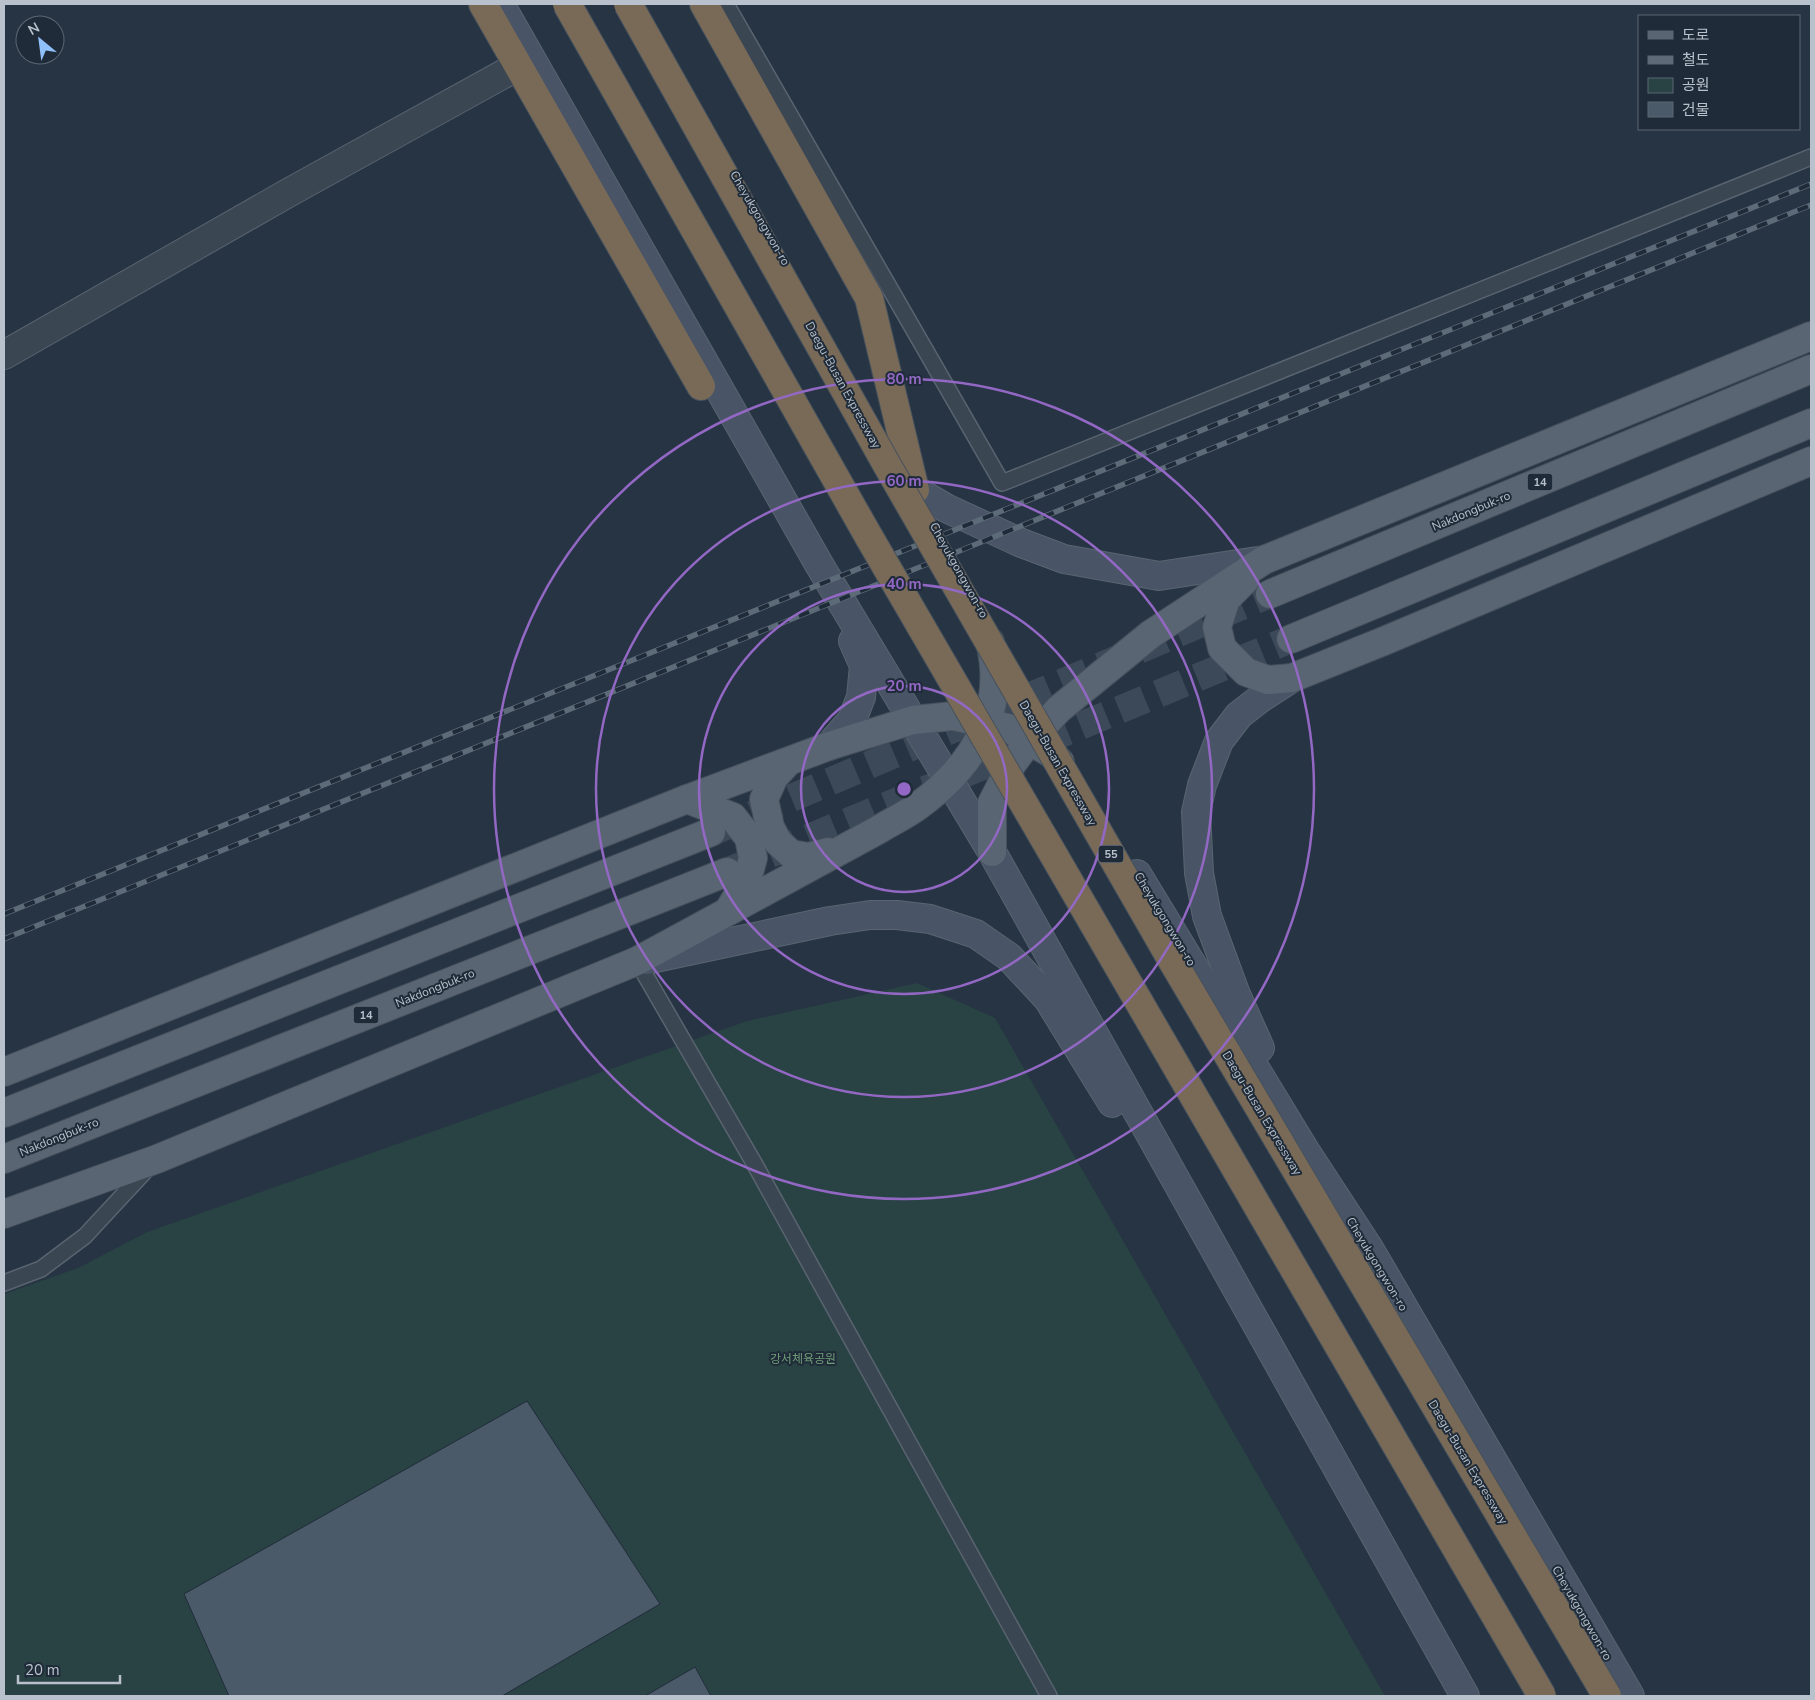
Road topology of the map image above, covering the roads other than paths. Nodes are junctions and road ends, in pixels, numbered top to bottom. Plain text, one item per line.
1 (483, 4) edge
2 (500, 4) edge
3 (568, 4) edge
4 (628, 4) edge
5 (639, 4) edge
6 (704, 4) edge
7 (726, 4) edge
8 (518, 66) junction
9 (1811, 157) edge
10 (1811, 336) edge
11 (4, 355) edge
12 (1811, 369) edge
13 (701, 386) joint
14 (1811, 423) edge
15 (1811, 461) edge
16 (915, 490) junction
17 (1264, 560) junction
18 (820, 566) junction
19 (1270, 594) tunnel mouth
20 (975, 598) junction
21 (1291, 639) tunnel mouth
22 (1292, 678) junction
23 (913, 720) junction
24 (988, 723) junction
25 (1038, 731) junction
26 (829, 746) junction
27 (788, 762) junction
28 (950, 781) junction
29 (687, 799) junction
30 (711, 832) tunnel mouth
31 (840, 850) junction
32 (992, 852) junction
33 (727, 872) tunnel mouth
34 (728, 911) junction
35 (637, 961) junction
36 (4, 1072) edge
37 (4, 1113) edge
38 (1306, 1152) junction
39 (157, 1158) junction
40 (4, 1159) edge
41 (4, 1214) edge
42 (4, 1283) edge
43 (1247, 1307) junction
44 (1049, 1696) edge
45 (1465, 1696) edge
46 (1542, 1696) edge
47 (1607, 1696) edge
48 (1630, 1696) edge

1 - 8 highway
2 - 18 main road
3 - 46 highway, bridge
4 - 47 highway, Daegu-Busan Expressway / 55, bridge
5 - 16 main road, Cheyukgongwon-ro
6 - 16 highway
7 - 9 lane
8 - 11 street
8 - 13 highway
10 - 17 main road
12 - 19 main road, Nakdongbuk-ro / 14
13 - 18 main road
14 - 21 main road
15 - 22 main road
16 - 17 main road
16 - 20 main road, Cheyukgongwon-ro
17 - 22 main road
17 - 25 main road
18 - 23 main road
18 - 26 main road
20 - 24 main road
20 - 25 main road, Cheyukgongwon-ro
22 - 38 main road
23 - 24 main road
23 - 26 main road
23 - 28 main road
24 - 25 main road
24 - 28 main road
25 - 32 main road
25 - 38 main road, Cheyukgongwon-ro
26 - 27 main road
27 - 29 main road
27 - 31 main road
28 - 31 main road
28 - 32 main road
29 - 34 main road
29 - 36 main road
30 - 37 main road
31 - 34 main road
32 - 43 main road
33 - 40 main road, Nakdongbuk-ro / 14
34 - 35 main road
35 - 39 main road
35 - 43 main road
35 - 44 lane
38 - 48 main road, Cheyukgongwon-ro
39 - 41 main road
39 - 42 lane
43 - 45 main road

